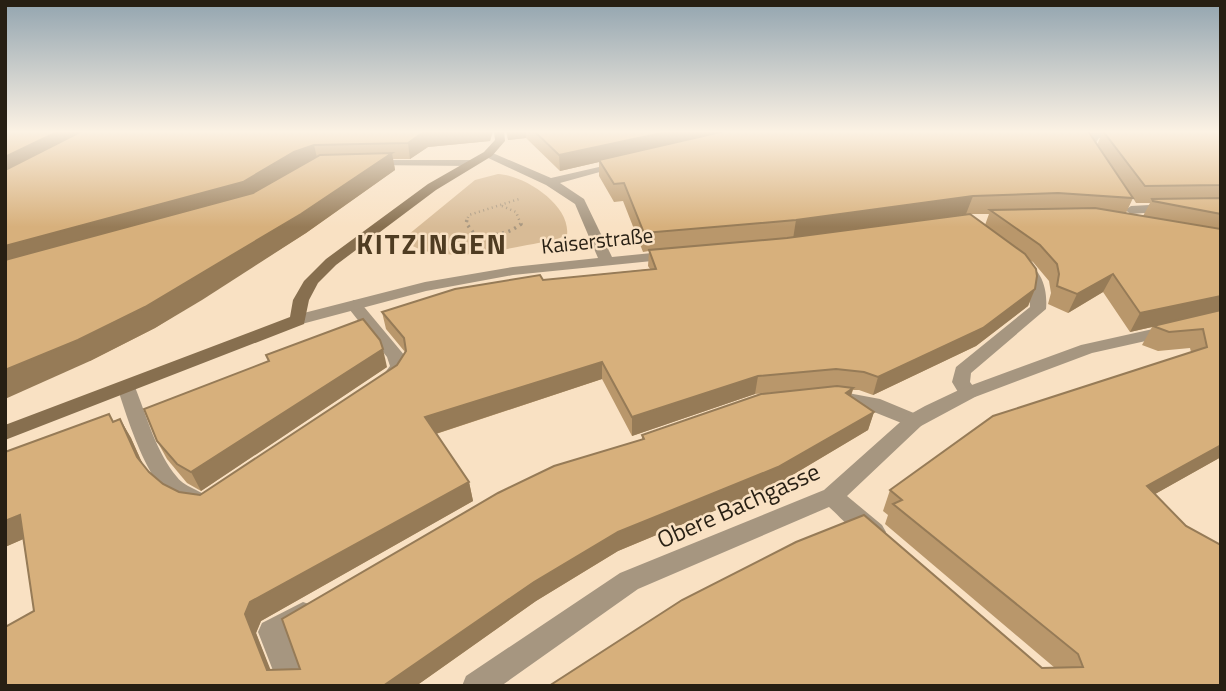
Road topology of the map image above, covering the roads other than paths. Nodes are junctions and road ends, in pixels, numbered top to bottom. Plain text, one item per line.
1 (444, 163) edge
2 (472, 163) edge
3 (508, 163) edge
4 (621, 163) edge
5 (1097, 163) edge
6 (357, 164) edge
7 (1103, 172) edge
8 (550, 182) junction
9 (1187, 208) edge
10 (1129, 214) edge
11 (1005, 252) edge
12 (690, 254) edge
13 (607, 260) junction
14 (354, 305) junction
15 (298, 320) junction
16 (1194, 326) edge
17 (126, 387) junction
18 (968, 393) junction
19 (369, 395) edge
20 (806, 399) edge
21 (914, 421) junction
22 (5, 433) edge
23 (832, 496) junction
24 (215, 497) edge
25 (894, 550) edge
26 (318, 605) edge
27 (294, 686) edge
28 (476, 686) edge

1 - 6 street
2 - 15 street
3 - 8 street
4 - 8 street
5 - 7 street
8 - 13 street
9 - 10 street
11 - 18 street
12 - 13 street, Kaiserstraße
13 - 14 street, Kaiserstraße
14 - 15 street, Kaiserstraße
14 - 19 street
15 - 17 street, Kaiserstraße
16 - 18 street, Obere Bachgasse
17 - 22 street, Kaiserstraße
17 - 24 street
18 - 21 street, Obere Bachgasse
20 - 21 street
21 - 23 street, Obere Bachgasse
23 - 25 street
23 - 28 street, Obere Bachgasse
26 - 27 street

